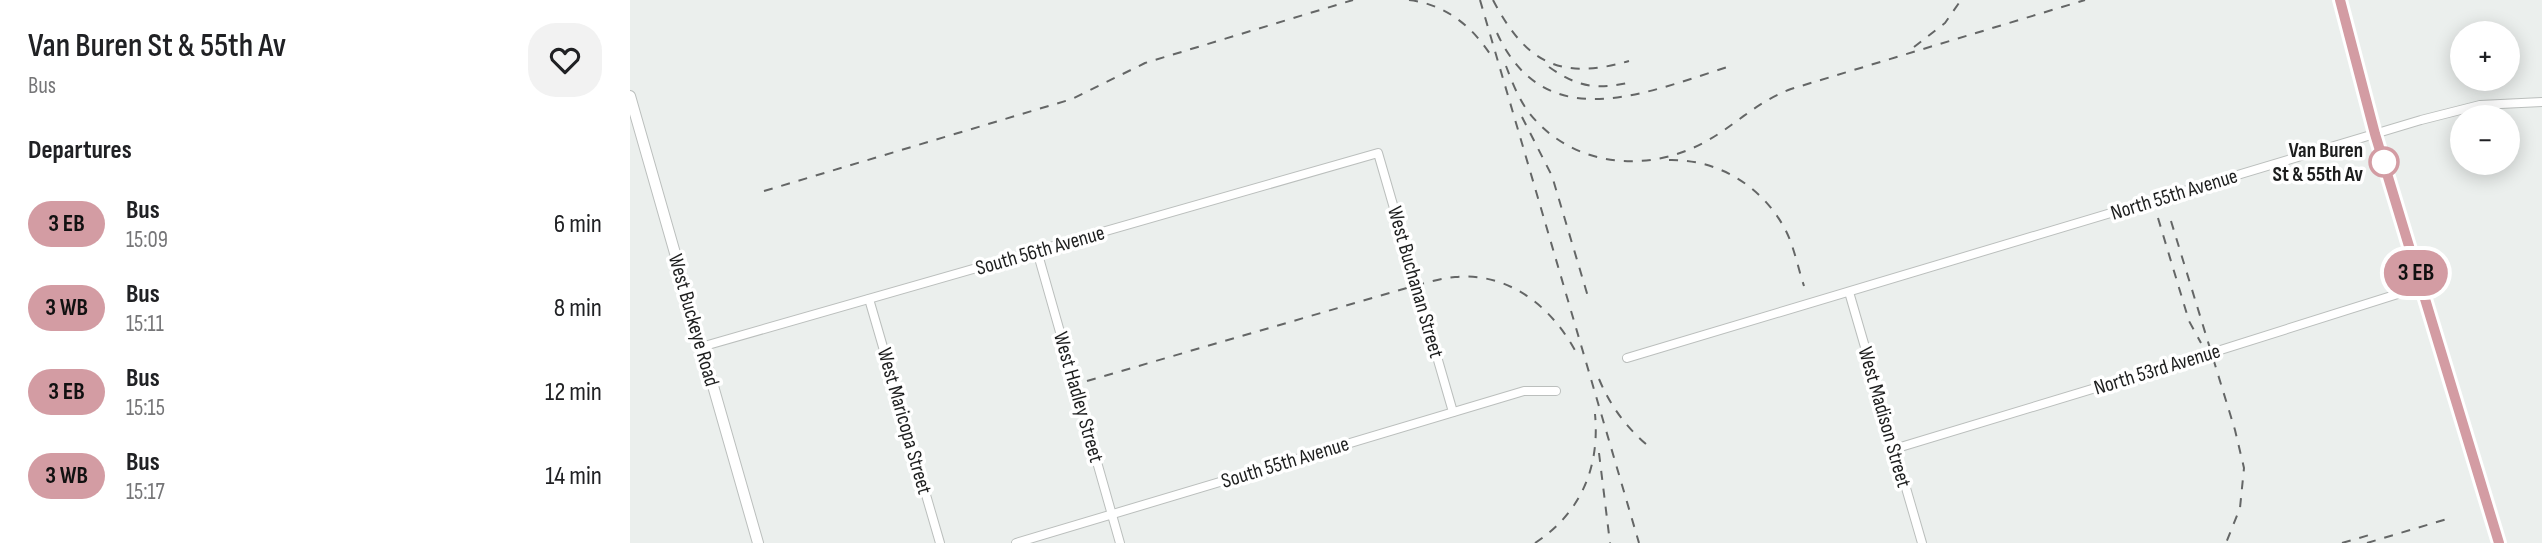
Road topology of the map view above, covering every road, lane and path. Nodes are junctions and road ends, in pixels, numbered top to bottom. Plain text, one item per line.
1 (2340, 0) edge
2 (630, 96) edge
3 (2542, 102) edge
4 (2375, 134) junction
5 (1378, 153) joint
6 (1037, 251) junction
7 (2420, 287) junction
8 (1849, 292) junction
9 (869, 299) junction
10 (701, 347) junction
11 (1627, 358) dead end
12 (1556, 391) dead end
13 (1453, 411) junction
14 (1894, 449) junction
15 (1112, 514) junction
16 (758, 543) edge
17 (940, 543) edge
18 (1016, 543) edge
19 (1120, 543) edge
20 (1922, 543) edge
21 (2499, 543) edge

1 - 4 main road
2 - 10 main road, West Buckeye Road
3 - 4 street, North 55th Avenue
4 - 7 main road
4 - 8 street, North 55th Avenue
5 - 6 street, South 56th Avenue
5 - 13 street, West Buchanan Street
6 - 9 street, South 56th Avenue
6 - 15 street, West Hadley Street
7 - 14 street, North 53rd Avenue
7 - 21 main road
8 - 11 street
8 - 14 street, West Madison Street
9 - 10 street, South 56th Avenue
9 - 17 street, West Maricopa Street
10 - 16 main road, West Buckeye Road
12 - 13 street, South 55th Avenue
13 - 15 street, South 55th Avenue
14 - 20 street, West Madison Street
15 - 18 street, South 55th Avenue
15 - 19 street, West Hadley Street

